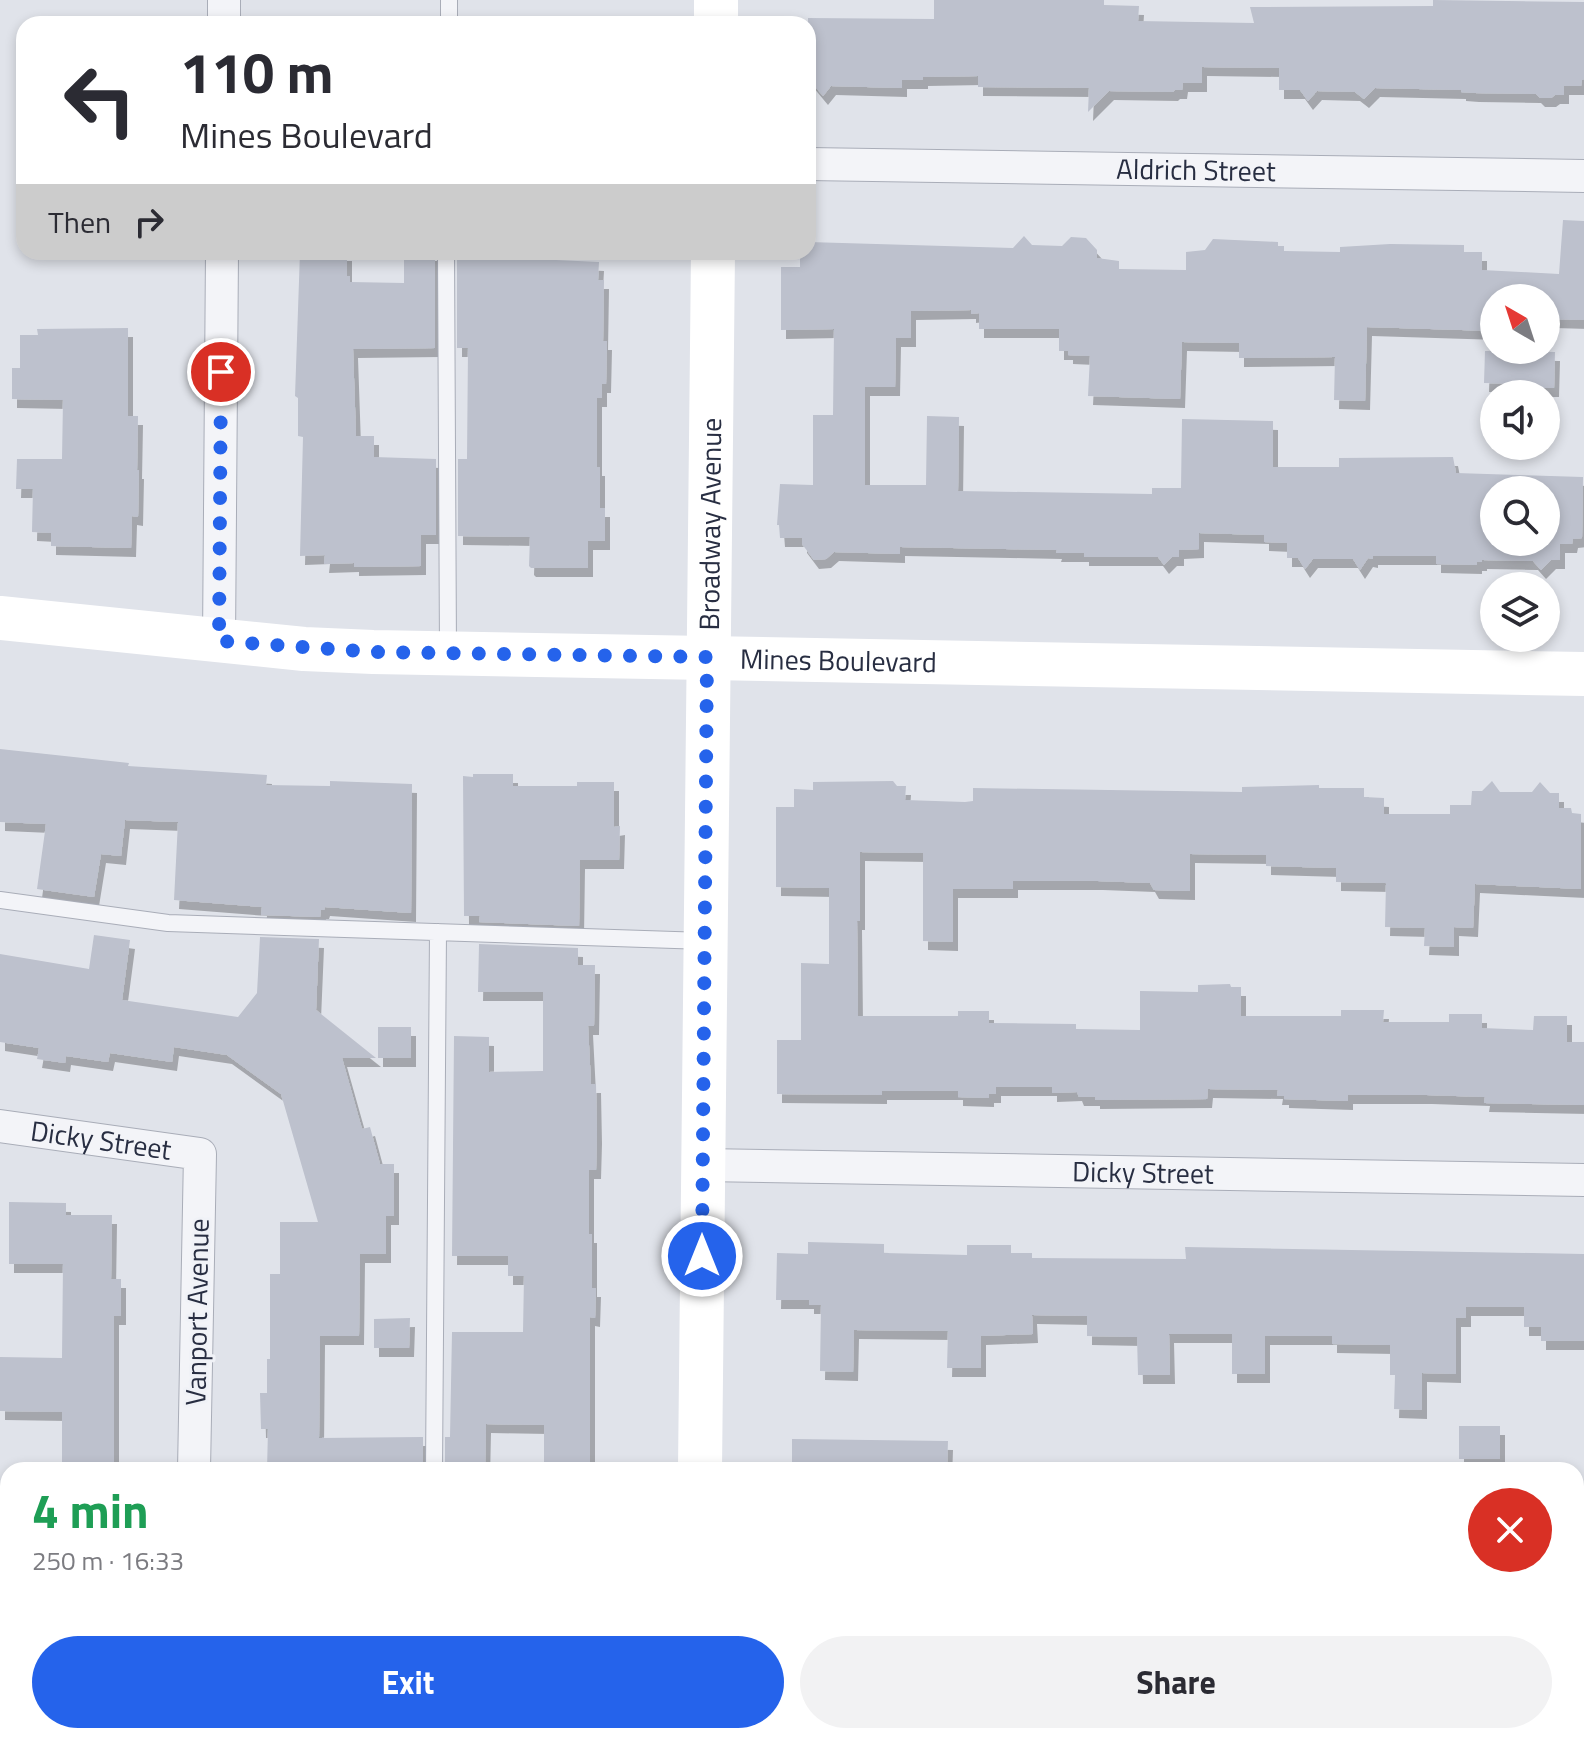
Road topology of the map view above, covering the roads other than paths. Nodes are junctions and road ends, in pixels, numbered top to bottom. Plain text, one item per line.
1 (816, 164) edge
2 (1584, 176) edge
3 (222, 260) edge
4 (446, 260) edge
5 (713, 260) edge
6 (0, 618) edge
7 (219, 641) junction
8 (448, 653) junction
9 (707, 657) junction
10 (1584, 674) edge
11 (0, 900) edge
12 (438, 932) junction
13 (705, 941) junction
14 (0, 1126) edge
15 (200, 1154) joint
16 (703, 1165) junction
17 (1584, 1180) edge
18 (194, 1462) edge
19 (434, 1462) edge
20 (700, 1462) edge

1 - 2 street, Aldrich Street
3 - 7 street
4 - 8 lane
5 - 9 street, Broadway Avenue
6 - 7 street, Mines Boulevard
7 - 8 street, Mines Boulevard
8 - 9 street, Mines Boulevard
9 - 10 street, Mines Boulevard
9 - 13 street, Broadway Avenue
11 - 12 lane
12 - 13 lane
12 - 19 lane
13 - 16 street, Broadway Avenue
14 - 15 street, Dicky Street
15 - 18 street, Vanport Avenue
16 - 17 street, Dicky Street
16 - 20 street, Broadway Avenue

